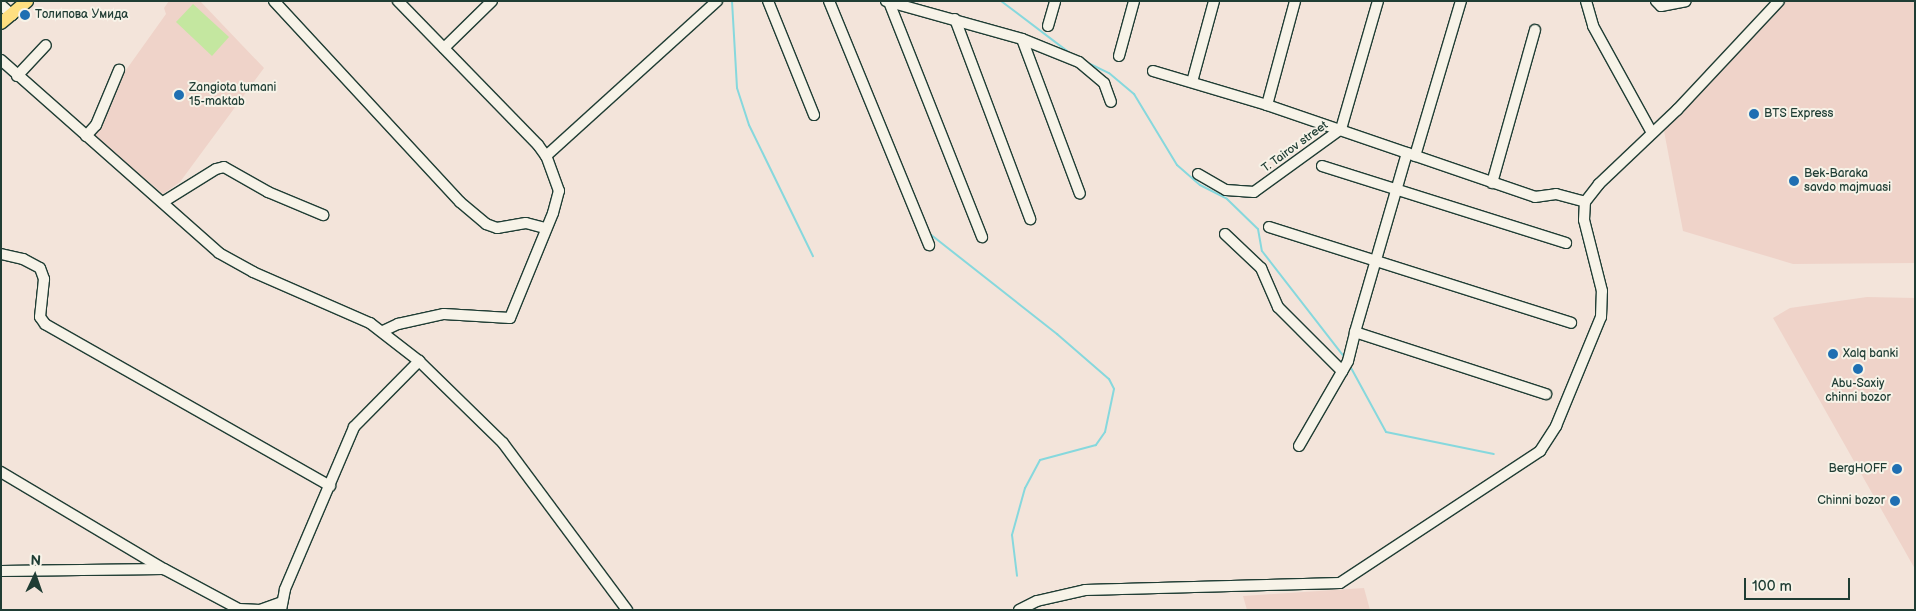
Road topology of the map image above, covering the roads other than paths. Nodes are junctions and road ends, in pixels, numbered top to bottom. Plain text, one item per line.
1 (27, 1) edge
2 (274, 1) edge
3 (398, 1) edge
4 (492, 1) edge
5 (717, 1) edge
6 (768, 1) edge
7 (829, 1) edge
8 (1055, 1) edge
9 (1134, 1) edge
10 (1214, 1) edge
11 (1295, 1) edge
12 (1378, 1) edge
13 (1461, 1) edge
14 (1586, 1) edge
15 (1656, 1) edge
16 (1686, 1) edge
17 (1779, 1) edge
18 (893, 2) edge
19 (1, 5) edge
20 (12, 15) junction
21 (955, 19) junction
22 (1, 23) edge
23 (1048, 26) dead end
24 (1535, 30) dead end
25 (1022, 39) junction
26 (46, 45) dead end
27 (444, 48) junction
28 (1119, 56) dead end
29 (1, 60) edge
30 (119, 70) dead end
31 (1153, 71) dead end
32 (18, 76) junction
33 (1192, 82) junction
34 (1111, 102) dead end
35 (1267, 105) junction
36 (814, 115) dead end
37 (1341, 129) junction
38 (1652, 133) junction
39 (86, 136) junction
40 (1411, 155) junction
41 (546, 156) junction
42 (1322, 166) dead end
43 (1198, 174) dead end
44 (1492, 183) junction
45 (1398, 191) junction
46 (1080, 194) dead end
47 (163, 202) junction
48 (1585, 202) junction
49 (323, 215) dead end
50 (1030, 219) dead end
51 (1269, 227) dead end
52 (546, 228) junction
53 (1225, 234) dead end
54 (982, 237) dead end
55 (1566, 243) dead end
56 (929, 245) dead end
57 (1, 254) edge
58 (1377, 260) junction
59 (1571, 323) dead end
60 (383, 331) junction
61 (1355, 332) junction
62 (419, 361) junction
63 (1342, 371) junction
64 (1546, 394) dead end
65 (1299, 446) dead end
66 (1, 472) edge
67 (330, 486) junction
68 (164, 569) junction
69 (1, 571) edge
70 (282, 606) edge
71 (627, 610) edge
72 (1019, 610) edge

1 - 20 main road
2 - 52 street
3 - 27 street
4 - 27 street
5 - 41 street
6 - 36 street
7 - 56 street
8 - 23 street
9 - 28 street
10 - 33 street
11 - 35 street
12 - 37 street, T. Tairov street
13 - 40 street
14 - 38 street
15 - 16 street
17 - 38 street
18 - 21 street
18 - 54 street
19 - 20 street
20 - 22 main road
21 - 25 street
21 - 50 street
24 - 44 street
25 - 34 street
25 - 46 street
26 - 32 street
27 - 41 street
29 - 32 street
30 - 39 street
31 - 33 street
32 - 39 street
33 - 35 street
35 - 37 street
37 - 40 street
37 - 43 street, T. Tairov street
38 - 48 street
39 - 47 street
40 - 44 street
40 - 45 street
41 - 52 street
42 - 45 street
44 - 48 street
45 - 55 street
45 - 58 street
47 - 49 street
47 - 60 street
48 - 72 street
51 - 58 street
52 - 60 street
53 - 63 street
57 - 67 street
58 - 59 street
58 - 61 street
60 - 62 street
61 - 63 street
61 - 64 street
62 - 67 street
62 - 71 street
63 - 65 street
66 - 68 street
67 - 70 street
68 - 69 street
68 - 70 street

